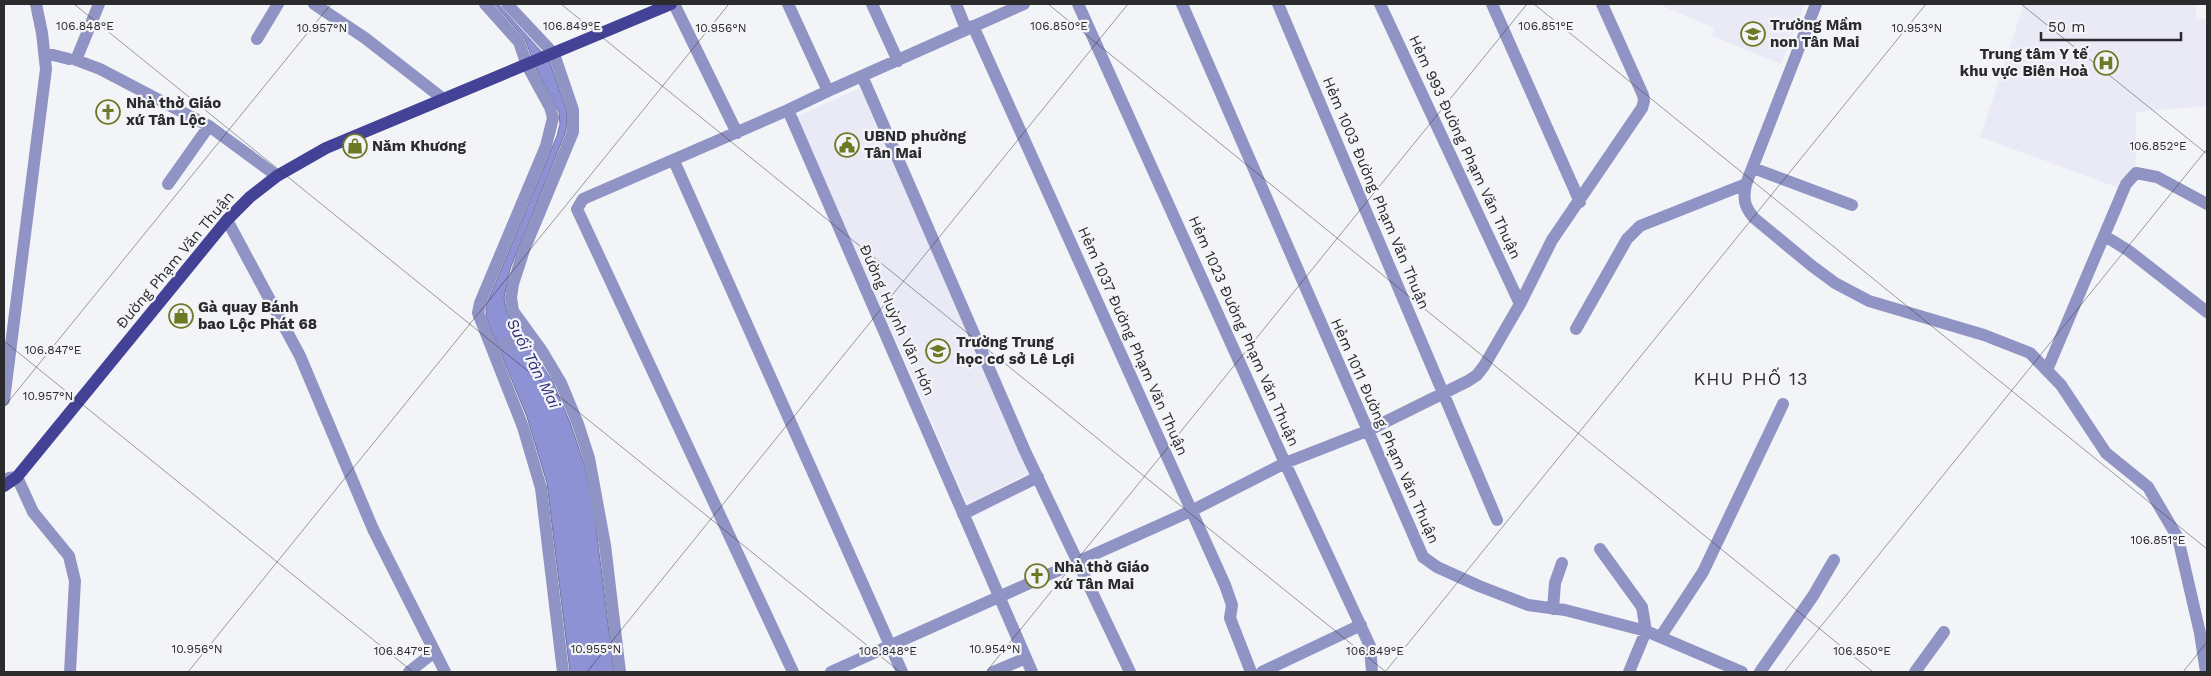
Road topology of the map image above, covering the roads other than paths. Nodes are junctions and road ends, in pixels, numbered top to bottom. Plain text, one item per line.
1 (36, 4) edge
2 (99, 4) edge
3 (278, 4) edge
4 (314, 4) edge
5 (485, 4) edge
6 (507, 4) edge
7 (672, 4) edge
8 (788, 4) edge
9 (872, 4) edge
10 (956, 4) edge
11 (1024, 4) edge
12 (1078, 4) edge
13 (1182, 4) edge
14 (1278, 4) edge
15 (1380, 4) edge
16 (1492, 4) edge
17 (1602, 4) edge
18 (1816, 4) edge
19 (970, 27) junction
20 (257, 40) dead end
21 (45, 54) junction
22 (554, 54) junction
23 (72, 59) junction
24 (898, 61) junction
25 (527, 65) junction
26 (862, 76) junction
27 (828, 91) junction
28 (442, 98) junction
29 (788, 110) junction
30 (209, 126) junction
31 (737, 133) junction
32 (674, 161) junction
33 (1753, 168) junction
34 (277, 176) junction
35 (168, 184) dead end
36 (1746, 184) junction
37 (1580, 202) junction
38 (2207, 204) edge
39 (1852, 206) dead end
40 (227, 220) junction
41 (2105, 236) junction
42 (1520, 304) junction
43 (2207, 312) edge
44 (1576, 329) dead end
45 (529, 334) junction
46 (493, 351) junction
47 (2047, 370) junction
48 (1443, 394) junction
49 (4, 400) edge
50 (1783, 404) dead end
51 (1367, 431) junction
52 (1285, 463) junction
53 (17, 477) junction
54 (1038, 477) junction
55 (4, 479) edge
56 (4, 486) edge
57 (1191, 511) junction
58 (963, 514) junction
59 (1497, 520) dead end
60 (1600, 549) dead end
61 (1078, 560) junction
62 (1834, 560) dead end
63 (1562, 563) dead end
64 (998, 596) junction
65 (1553, 610) junction
66 (1361, 625) junction
67 (1646, 631) junction
68 (1944, 632) dead end
69 (1661, 636) junction
70 (889, 646) junction
71 (434, 652) junction
72 (1026, 658) junction
73 (70, 672) edge
74 (409, 672) edge
75 (445, 672) edge
76 (563, 672) edge
77 (620, 672) edge
78 (793, 672) edge
79 (831, 672) edge
80 (902, 672) edge
81 (993, 672) edge
82 (1032, 672) edge
83 (1130, 672) edge
84 (1251, 672) edge
85 (1262, 672) edge
86 (1372, 672) edge
87 (1629, 672) edge
88 (1742, 672) edge
89 (1760, 672) edge
90 (1915, 672) edge
91 (2206, 672) edge

1 - 21 street
2 - 23 street
3 - 20 street
4 - 28 street
5 - 25 street
6 - 22 street
7 - 22 main road, Đường Phạm Văn Thuận
7 - 31 street
8 - 27 street
9 - 24 street
10 - 19 street, Hẻm 1037 Đường Phạm Văn Thuận
11 - 19 street
12 - 52 street, Hẻm 1023 Đường Phạm Văn Thuận
13 - 51 street, Hẻm 1011 Đường Phạm Văn Thuận
14 - 48 street, Hẻm 1003 Đường Phạm Văn Thuận
15 - 42 street, Hẻm 993 Đường Phạm Văn Thuận
16 - 37 street
17 - 37 street
18 - 33 street
19 - 24 street
19 - 57 street, Hẻm 1037 Đường Phạm Văn Thuận
21 - 23 street
21 - 49 street
22 - 25 main road, Đường Phạm Văn Thuận
22 - 45 street
23 - 30 street
24 - 26 street
25 - 28 main road, Đường Phạm Văn Thuận
25 - 46 street
26 - 27 street
26 - 54 street
27 - 29 street
28 - 34 main road, Đường Phạm Văn Thuận
29 - 31 street
29 - 58 street, Đường Huỳnh Văn Hớn
30 - 34 street
30 - 35 street
31 - 32 street
32 - 70 street
32 - 78 street
33 - 36 street
33 - 39 street
34 - 40 main road, Đường Phạm Văn Thuận
36 - 44 street
36 - 47 street
37 - 42 street
38 - 41 street
40 - 53 main road, Đường Phạm Văn Thuận
40 - 71 street
41 - 43 street
41 - 47 street
42 - 48 street
45 - 46 street
45 - 77 street
46 - 76 street
47 - 91 street
48 - 51 street
48 - 59 street, Hẻm 1003 Đường Phạm Văn Thuận
50 - 69 street
51 - 52 street
51 - 65 street, Hẻm 1011 Đường Phạm Văn Thuận
52 - 57 street
52 - 66 street, Hẻm 1023 Đường Phạm Văn Thuận
53 - 55 street
53 - 56 main road, Đường Phạm Văn Thuận
53 - 73 street
54 - 58 street
54 - 61 street
57 - 61 street
57 - 84 street, Hẻm 1037 Đường Phạm Văn Thuận
58 - 64 street, Đường Huỳnh Văn Hớn
60 - 67 street
61 - 64 street
61 - 83 street
62 - 89 street
63 - 65 street
64 - 70 street
64 - 72 street, Đường Huỳnh Văn Hớn
65 - 67 street, Hẻm 1011 Đường Phạm Văn Thuận
66 - 85 street
66 - 86 street, Hẻm 1023 Đường Phạm Văn Thuận
67 - 69 street, Hẻm 1011 Đường Phạm Văn Thuận
67 - 87 street
68 - 90 street
69 - 88 street, Hẻm 1011 Đường Phạm Văn Thuận
70 - 79 street
70 - 80 street
71 - 74 street
71 - 75 street
72 - 81 street
72 - 82 street, Đường Huỳnh Văn Hớn

